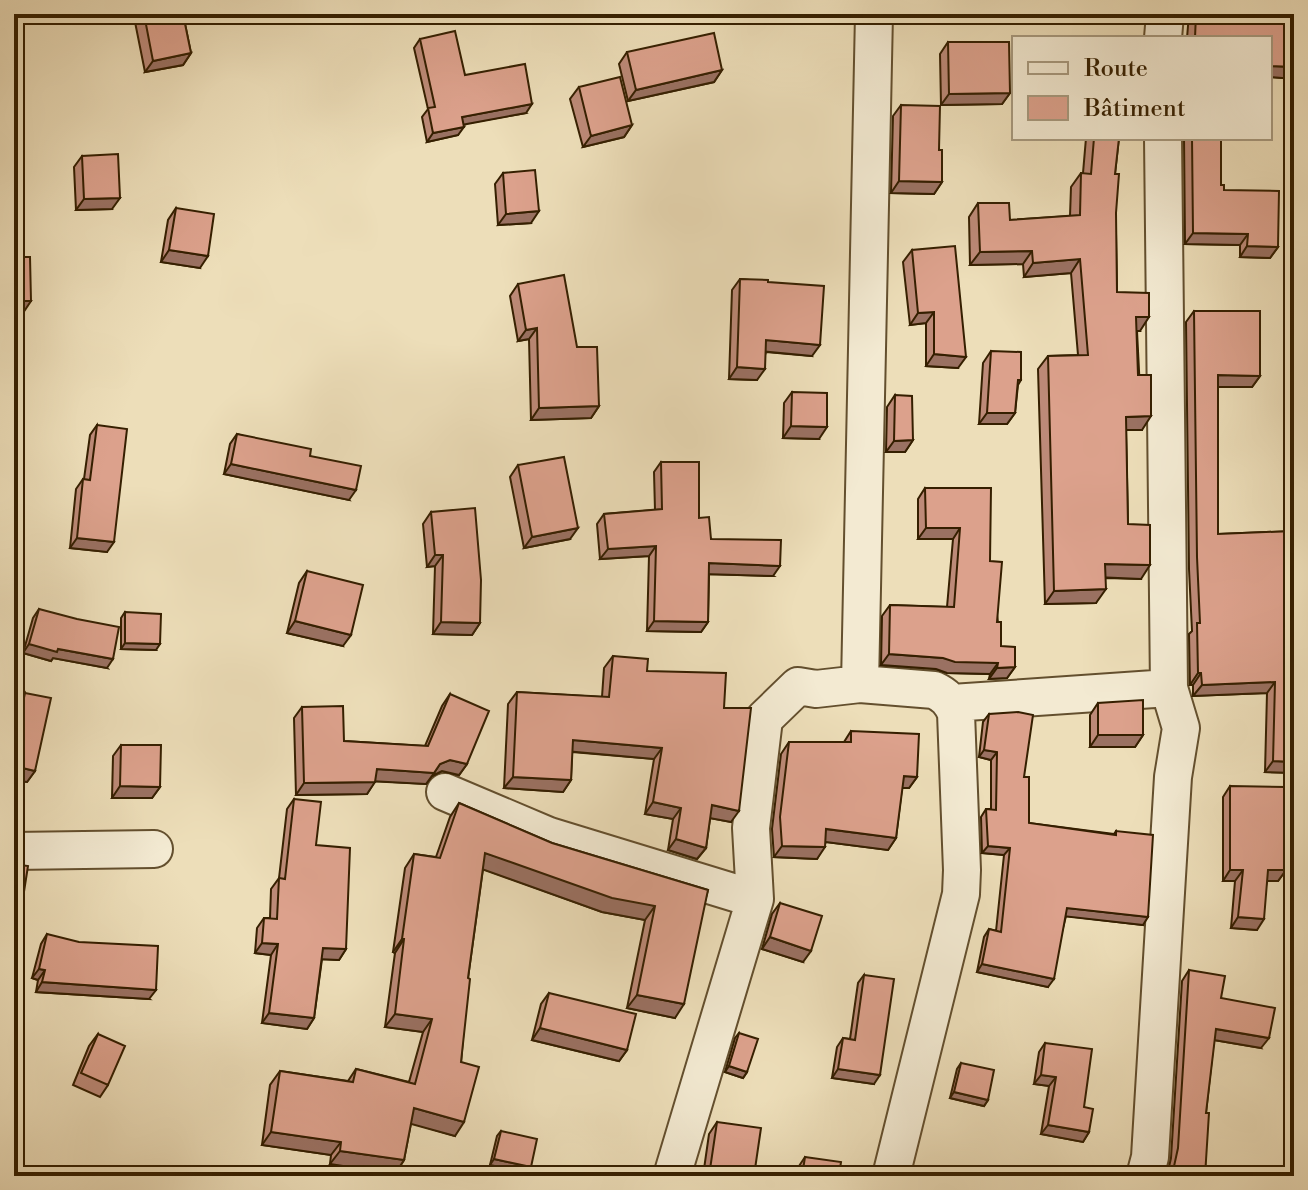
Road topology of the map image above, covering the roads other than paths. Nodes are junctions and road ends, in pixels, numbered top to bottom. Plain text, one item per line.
1 (874, 14) edge
2 (1165, 14) edge
3 (1163, 36) edge
4 (1163, 140) edge
5 (860, 684) junction
6 (1169, 688) junction
7 (952, 703) junction
8 (445, 792) dead end
9 (154, 849) dead end
10 (14, 851) edge
11 (755, 899) junction
12 (672, 1176) edge
13 (891, 1176) edge
14 (1145, 1176) edge

1 - 5 street
2 - 3 street
4 - 6 street
5 - 7 street
5 - 11 street
6 - 7 street
6 - 14 street
7 - 13 street
8 - 11 street
9 - 10 street
11 - 12 street

